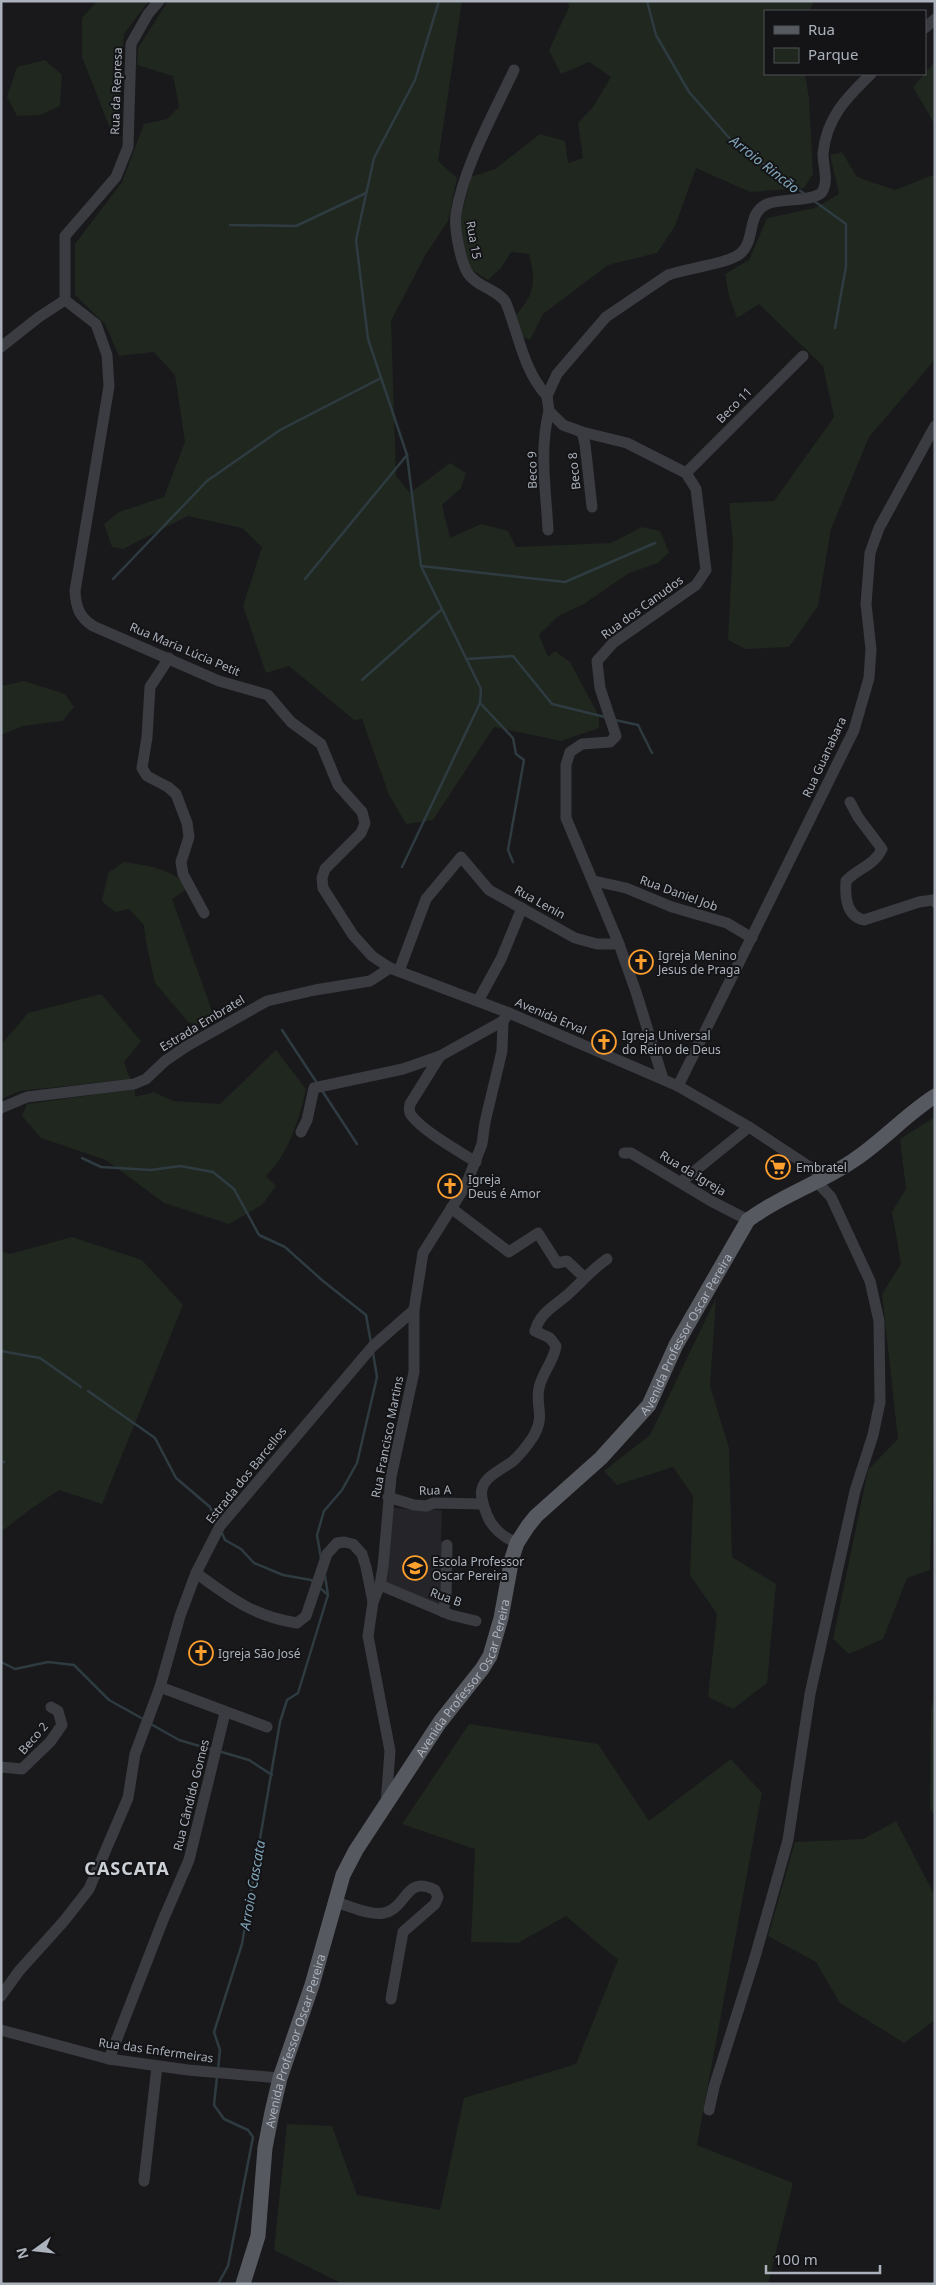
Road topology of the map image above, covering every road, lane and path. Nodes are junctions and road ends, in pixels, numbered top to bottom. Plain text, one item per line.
1 (159, 1) edge
2 (514, 70) dead end
3 (870, 75) edge
4 (65, 300) junction
5 (1, 348) edge
6 (803, 356) dead end
7 (547, 396) junction
8 (549, 410) junction
9 (935, 426) edge
10 (582, 432) junction
11 (686, 473) junction
12 (592, 507) dead end
13 (548, 530) dead end
14 (169, 658) junction
15 (850, 802) dead end
16 (594, 880) junction
17 (935, 902) edge
18 (522, 908) junction
19 (204, 913) dead end
20 (752, 938) junction
21 (619, 944) junction
22 (394, 969) junction
23 (478, 1001) junction
24 (506, 1017) junction
25 (440, 1056) junction
26 (663, 1079) junction
27 (678, 1086) junction
28 (935, 1096) edge
29 (1, 1108) edge
30 (749, 1126) junction
31 (301, 1132) dead end
32 (624, 1153) dead end
33 (476, 1162) junction
34 (820, 1179) junction
35 (681, 1182) junction
36 (451, 1208) junction
37 (748, 1220) junction
38 (607, 1259) dead end
39 (584, 1277) junction
40 (414, 1310) junction
41 (388, 1497) junction
42 (483, 1504) junction
43 (517, 1543) junction
44 (447, 1545) dead end
45 (196, 1574) junction
46 (380, 1585) junction
47 (373, 1602) junction
48 (443, 1612) junction
49 (476, 1621) dead end
50 (160, 1687) junction
51 (51, 1707) dead end
52 (225, 1713) junction
53 (267, 1728) dead end
54 (1, 1767) edge
55 (386, 1805) junction
56 (334, 1902) junction
57 (1, 1996) edge
58 (391, 1999) dead end
59 (1, 2030) edge
60 (109, 2059) junction
61 (157, 2066) junction
62 (280, 2078) junction
63 (709, 2110) dead end
64 (144, 2181) dead end
65 (243, 2284) edge

1 - 4 street, Rua da Represa
2 - 7 street, Rua 15
3 - 7 street
4 - 5 street
4 - 14 street, Rua Maria Lúcia Petit
6 - 11 street, Beco 11
7 - 8 street
8 - 10 street
8 - 13 street, Beco 9
9 - 20 street, Rua Guanabara
10 - 11 street
10 - 12 street, Beco 8
11 - 16 street, Rua dos Canudos
14 - 19 street
14 - 22 street, Rua Maria Lúcia Petit
15 - 17 street
16 - 20 street, Rua Daniel Job
16 - 21 street, Rua dos Canudos
18 - 21 street, Rua Lenin
18 - 22 street, Rua Lenin
18 - 23 street
20 - 27 street, Rua Guanabara
21 - 26 street, Rua dos Canudos
22 - 23 street, Avenida Erval
22 - 29 street, Estrada Embratel
23 - 24 street, Avenida Erval
24 - 25 street
24 - 26 street, Avenida Erval
24 - 33 street
25 - 31 street
25 - 33 street
26 - 27 street, Avenida Erval
27 - 30 street, Avenida Erval
28 - 34 main road, Avenida Professor Oscar Pereira
30 - 34 street, Avenida Erval
30 - 35 street
32 - 35 street, Rua da Igreja
33 - 36 street
34 - 37 main road, Avenida Professor Oscar Pereira
34 - 63 street, Avenida Erval
35 - 37 street, Rua da Igreja
36 - 39 street
36 - 40 street
37 - 43 main road, Avenida Professor Oscar Pereira
38 - 39 street
39 - 42 street
40 - 41 street, Rua Francisco Martins
40 - 45 street, Estrada dos Barcellos
41 - 42 street, Rua A
41 - 46 street, Rua Francisco Martins
42 - 43 street
43 - 55 main road, Avenida Professor Oscar Pereira
44 - 48 street
45 - 47 street
45 - 50 street, Estrada dos Barcellos
46 - 47 street, Rua Francisco Martins
46 - 48 street, Rua B
47 - 55 street, Rua Francisco Martins
48 - 49 street, Rua B
50 - 52 street
50 - 57 street, Estrada dos Barcellos
51 - 54 street, Beco 2
52 - 53 street
52 - 60 street, Rua Cândido Gomes
55 - 56 main road, Avenida Professor Oscar Pereira
56 - 58 street
56 - 62 main road, Avenida Professor Oscar Pereira
59 - 60 street, Rua das Enfermeiras
60 - 61 street, Rua das Enfermeiras
61 - 62 street, Rua das Enfermeiras
61 - 64 street
62 - 65 main road, Avenida Professor Oscar Pereira

